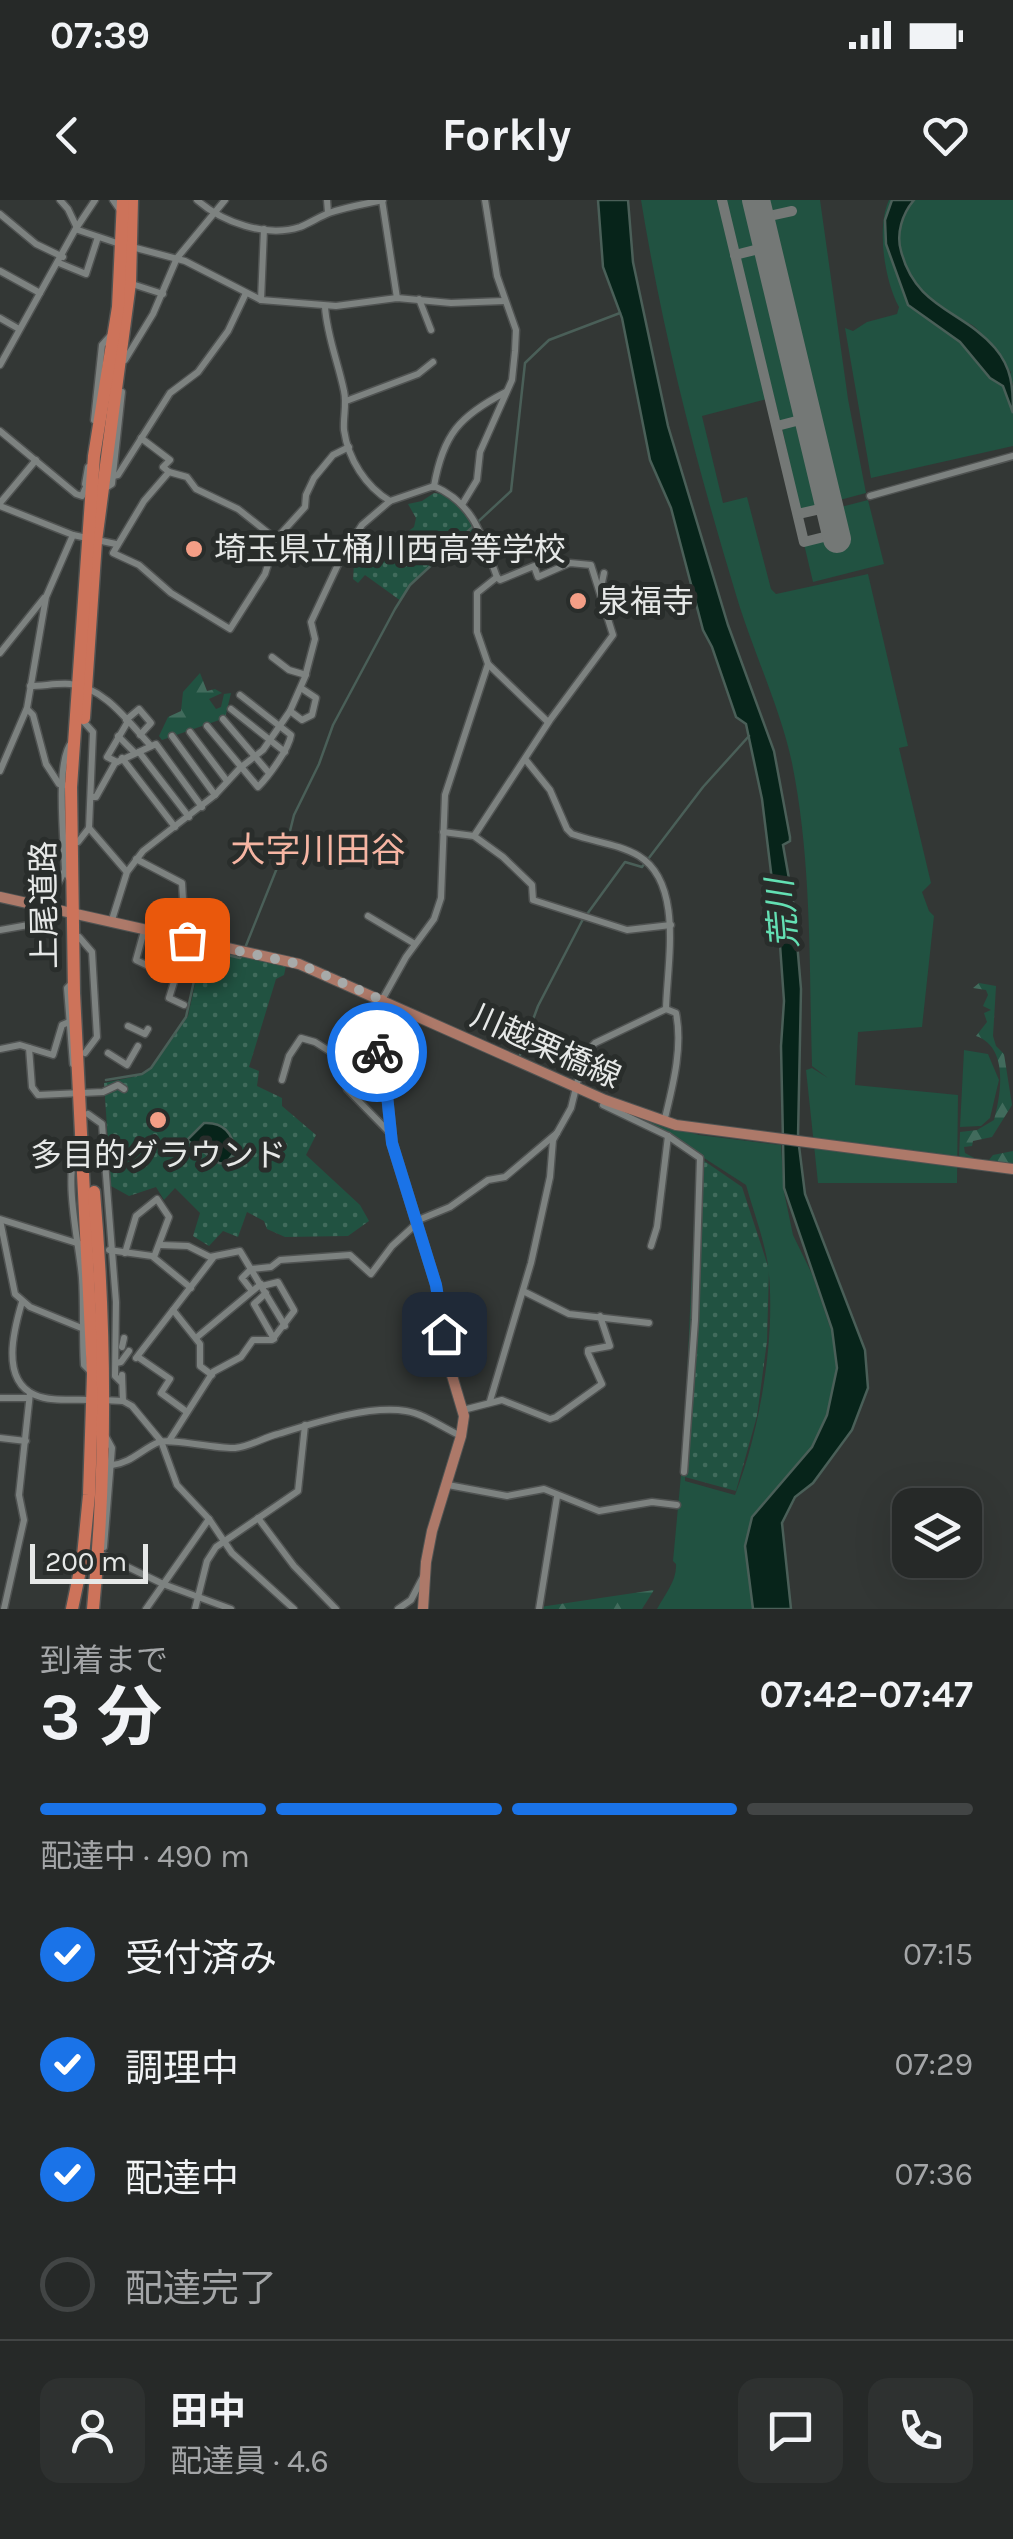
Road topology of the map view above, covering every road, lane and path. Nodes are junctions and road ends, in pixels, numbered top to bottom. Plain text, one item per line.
1 (60, 200) edge
2 (96, 200) edge
3 (113, 200) edge
4 (132, 200) edge
5 (196, 200) edge
6 (225, 200) edge
7 (326, 200) edge
8 (382, 200) edge
9 (485, 200) edge
10 (123, 207) edge
11 (0, 214) edge
12 (214, 214) junction
13 (328, 214) junction
14 (264, 229) junction
15 (78, 230) junction
16 (98, 237) junction
17 (127, 246) junction
18 (177, 258) junction
19 (61, 260) junction
20 (0, 271) edge
21 (132, 284) dead end
22 (40, 293) junction
23 (246, 293) junction
24 (163, 294) junction
25 (397, 298) junction
26 (419, 299) junction
27 (261, 300) junction
28 (504, 301) junction
29 (325, 306) junction
30 (0, 318) edge
31 (19, 329) junction
32 (431, 330) dead end
33 (121, 343) junction
34 (434, 362) dead end
35 (0, 365) edge
36 (507, 392) junction
37 (346, 401) junction
38 (0, 431) edge
39 (141, 438) junction
40 (349, 447) junction
41 (1013, 456) edge
42 (36, 460) junction
43 (170, 472) junction
44 (113, 476) junction
45 (434, 486) junction
46 (93, 490) junction
47 (870, 496) dead end
48 (390, 501) junction
49 (463, 503) junction
50 (0, 504) edge
51 (85, 538) junction
52 (276, 539) junction
53 (116, 544) junction
54 (604, 574) dead end
55 (497, 576) junction
56 (601, 588) junction
57 (46, 597) junction
58 (1, 649) edge
59 (272, 657) dead end
60 (488, 664) junction
61 (306, 674) junction
62 (30, 686) junction
63 (81, 687) junction
64 (301, 688) junction
65 (240, 696) dead end
66 (27, 708) junction
67 (231, 710) dead end
68 (290, 712) junction
69 (223, 719) dead end
70 (84, 721) junction
71 (126, 722) junction
72 (548, 723) junction
73 (207, 726) dead end
74 (280, 726) junction
75 (190, 732) dead end
76 (140, 735) junction
77 (118, 736) junction
78 (172, 736) dead end
79 (74, 740) junction
80 (269, 740) junction
81 (150, 746) junction
82 (137, 752) junction
83 (285, 752) junction
84 (254, 758) junction
85 (525, 758) junction
86 (120, 760) junction
87 (240, 768) junction
88 (0, 771) edge
89 (268, 772) junction
90 (227, 781) junction
91 (64, 786) junction
92 (215, 795) junction
93 (91, 797) junction
94 (202, 806) junction
95 (190, 817) junction
96 (175, 827) junction
97 (88, 828) junction
98 (442, 832) junction
99 (474, 836) junction
100 (78, 842) junction
101 (136, 860) junction
102 (126, 872) junction
103 (68, 876) junction
104 (0, 900) edge
105 (43, 910) junction
106 (75, 916) junction
107 (368, 916) dead end
108 (112, 924) junction
109 (671, 925) junction
110 (0, 930) edge
111 (144, 930) junction
112 (166, 935) junction
113 (187, 940) junction
114 (415, 944) junction
115 (183, 954) junction
116 (164, 973) junction
117 (173, 978) junction
118 (67, 986) junction
119 (382, 1000) junction
120 (184, 1005) dead end
121 (666, 1008) junction
122 (69, 1022) junction
123 (128, 1026) dead end
124 (148, 1030) dead end
125 (376, 1042) junction
126 (138, 1046) dead end
127 (28, 1048) dead end
128 (0, 1049) edge
129 (108, 1053) dead end
130 (337, 1056) junction
131 (78, 1068) junction
132 (282, 1080) dead end
133 (578, 1087) junction
134 (124, 1089) dead end
135 (84, 1094) junction
136 (604, 1100) junction
137 (642, 1110) dead end
138 (88, 1114) junction
139 (664, 1128) junction
140 (558, 1133) junction
141 (390, 1134) junction
142 (82, 1144) junction
143 (1013, 1169) edge
144 (0, 1219) edge
145 (416, 1222) junction
146 (1, 1236) edge
147 (81, 1244) junction
148 (161, 1246) junction
149 (651, 1246) dead end
150 (107, 1250) junction
151 (125, 1253) junction
152 (214, 1257) junction
153 (154, 1258) junction
154 (251, 1269) junction
155 (4, 1272) edge
156 (191, 1288) junction
157 (263, 1288) junction
158 (252, 1292) junction
159 (523, 1292) junction
160 (22, 1302) junction
161 (173, 1310) junction
162 (600, 1316) junction
163 (649, 1323) dead end
164 (285, 1326) junction
165 (84, 1330) junction
166 (196, 1338) junction
167 (274, 1338) junction
168 (130, 1350) junction
169 (116, 1363) junction
170 (93, 1374) junction
171 (212, 1375) junction
172 (29, 1395) junction
173 (0, 1398) edge
174 (99, 1400) junction
175 (123, 1402) junction
176 (490, 1402) junction
177 (463, 1410) junction
178 (187, 1412) junction
179 (306, 1426) junction
180 (105, 1436) junction
181 (461, 1436) junction
182 (0, 1438) edge
183 (26, 1441) junction
184 (165, 1441) junction
185 (92, 1450) junction
186 (112, 1464) junction
187 (91, 1471) junction
188 (684, 1472) dead end
189 (103, 1486) junction
190 (448, 1486) junction
191 (557, 1497) junction
192 (678, 1504) dead end
193 (258, 1518) junction
194 (209, 1519) junction
195 (224, 1542) junction
196 (103, 1555) junction
197 (424, 1576) junction
198 (163, 1584) junction
199 (3, 1594) edge
200 (198, 1597) junction
201 (4, 1609) edge
202 (70, 1609) edge
203 (83, 1609) edge
204 (94, 1609) edge
205 (146, 1609) edge
206 (195, 1609) edge
207 (231, 1609) edge
208 (294, 1609) edge
209 (335, 1609) edge
210 (398, 1609) edge
211 (423, 1609) edge
212 (539, 1609) edge

1 - 15 street
2 - 15 street
3 - 10 street
4 - 17 highway, 上尾道路
5 - 12 street
6 - 12 street
7 - 13 street
8 - 13 street
8 - 25 street
9 - 28 street
10 - 17 highway, 上尾道路
11 - 19 street
12 - 14 street
12 - 18 street
13 - 14 street
14 - 27 street
15 - 16 street
15 - 19 street
16 - 17 street
16 - 19 street
17 - 18 street
17 - 33 highway, 上尾道路
18 - 23 street
18 - 24 street
19 - 22 street
20 - 22 street
21 - 24 street
22 - 31 street
23 - 27 street
23 - 39 street
24 - 33 street
25 - 26 street
25 - 29 street
26 - 28 street
26 - 32 street
27 - 29 street
28 - 36 street
29 - 37 street
30 - 31 street
31 - 35 street
33 - 44 street
33 - 46 highway, 上尾道路
34 - 37 street
36 - 45 street
36 - 49 street
37 - 40 street
38 - 42 street
39 - 43 street
39 - 44 street
40 - 48 street
40 - 52 street
41 - 47 street
42 - 46 street
42 - 50 street
43 - 52 street
43 - 53 street
44 - 46 street
45 - 48 street
45 - 49 street
46 - 51 highway, 上尾道路
48 - 61 street
49 - 55 street
50 - 51 street
51 - 53 street
51 - 57 street
51 - 63 highway, 上尾道路
52 - 53 street
54 - 56 street
55 - 56 street
55 - 60 street
56 - 72 street
57 - 58 street
57 - 62 street
59 - 61 street
60 - 72 street
60 - 98 street
61 - 64 street
62 - 63 street
62 - 66 street
63 - 70 highway, 上尾道路
63 - 71 street
63 - 79 highway, 上尾道路
64 - 68 street
64 - 68 street
65 - 74 street
66 - 88 street
66 - 91 street
67 - 80 street
68 - 74 street
69 - 84 street
70 - 93 street
70 - 100 highway, 上尾道路
71 - 76 street
71 - 76 street
71 - 77 street
72 - 85 street
73 - 87 street
74 - 80 street
74 - 83 street
75 - 90 street
76 - 81 street
77 - 82 street
77 - 86 street
78 - 92 street
79 - 91 street
79 - 103 highway, 上尾道路
80 - 83 street
80 - 84 street
81 - 82 street
81 - 94 street
82 - 86 street
82 - 95 street
83 - 89 street
84 - 87 street
84 - 89 street
85 - 99 street
85 - 109 street
86 - 93 street
86 - 96 street
87 - 89 street
87 - 90 street
90 - 92 street
91 - 103 street
92 - 94 street
93 - 97 street
94 - 95 street
95 - 96 street
96 - 101 street
97 - 100 street
97 - 102 street
98 - 99 street
98 - 114 street
99 - 109 street
100 - 106 highway, 上尾道路
101 - 102 street
101 - 112 street
102 - 108 street
103 - 105 street
103 - 106 highway, 上尾道路
104 - 105 main road, 川越栗橋線
105 - 106 main road, 川越栗橋線
105 - 110 street
106 - 108 main road, 川越栗橋線
106 - 118 highway, 上尾道路
106 - 135 highway, 上尾道路
107 - 114 street
108 - 111 main road, 川越栗橋線
109 - 121 street
111 - 112 main road, 川越栗橋線
111 - 116 street
112 - 113 main road, 川越栗橋線
113 - 115 street
113 - 119 main road, 川越栗橋線
114 - 119 street
115 - 116 street
115 - 117 street
116 - 117 street
117 - 120 street
118 - 122 street
118 - 131 highway, 上尾道路
119 - 125 main road
119 - 133 main road, 川越栗橋線
121 - 133 street
121 - 139 street
122 - 128 street
122 - 131 street
123 - 124 street
125 - 130 street
125 - 141 main road
126 - 129 street
127 - 135 street
130 - 132 street
130 - 141 street
131 - 135 highway, 上尾道路
133 - 136 main road, 川越栗橋線
133 - 140 street
134 - 135 street
135 - 138 highway, 上尾道路
135 - 142 highway, 上尾道路
136 - 137 street
136 - 139 street
136 - 143 main road, 川越栗橋線
138 - 150 street
138 - 174 highway, 上尾道路
139 - 149 street
139 - 188 street
140 - 145 street
140 - 159 street
141 - 145 main road
142 - 147 street
142 - 170 highway, 上尾道路
144 - 146 street
144 - 147 street
145 - 154 street
145 - 177 main road
146 - 155 street
147 - 165 street
148 - 151 street
148 - 152 street
148 - 153 street
150 - 151 street
150 - 169 street
151 - 153 street
152 - 154 street
152 - 156 street
153 - 156 street
154 - 157 street
154 - 158 street
155 - 160 street
156 - 161 street
157 - 158 street
157 - 164 street
157 - 164 street
157 - 167 street
158 - 166 street
159 - 162 street
159 - 176 street
160 - 165 street
160 - 172 street
161 - 166 street
161 - 168 street
162 - 163 street
162 - 176 street
164 - 167 street
165 - 170 street
166 - 171 street
167 - 171 street
168 - 169 street
168 - 178 street
169 - 175 street
170 - 174 highway, 上尾道路
171 - 178 street
172 - 173 street
172 - 174 street
172 - 183 street
174 - 175 street
174 - 180 highway, 上尾道路
174 - 185 highway, 上尾道路
175 - 184 street
176 - 177 street
177 - 181 main road
178 - 184 street
179 - 181 street
179 - 184 street
179 - 193 street
180 - 186 street
180 - 189 highway, 上尾道路
181 - 190 main road
182 - 183 street
183 - 199 street
184 - 186 street
184 - 194 street
185 - 187 highway, 上尾道路
185 - 202 street
186 - 196 street
187 - 202 highway, 上尾道路
187 - 203 highway
189 - 203 highway
189 - 204 highway, 上尾道路
190 - 191 street
190 - 197 main road
191 - 192 street
191 - 212 street
193 - 195 street
193 - 209 street
194 - 195 street
194 - 198 street
195 - 200 street
195 - 208 street
196 - 198 street
196 - 204 street
197 - 210 street
197 - 211 main road
198 - 200 street
198 - 205 street
199 - 201 street
200 - 206 street
200 - 207 street

